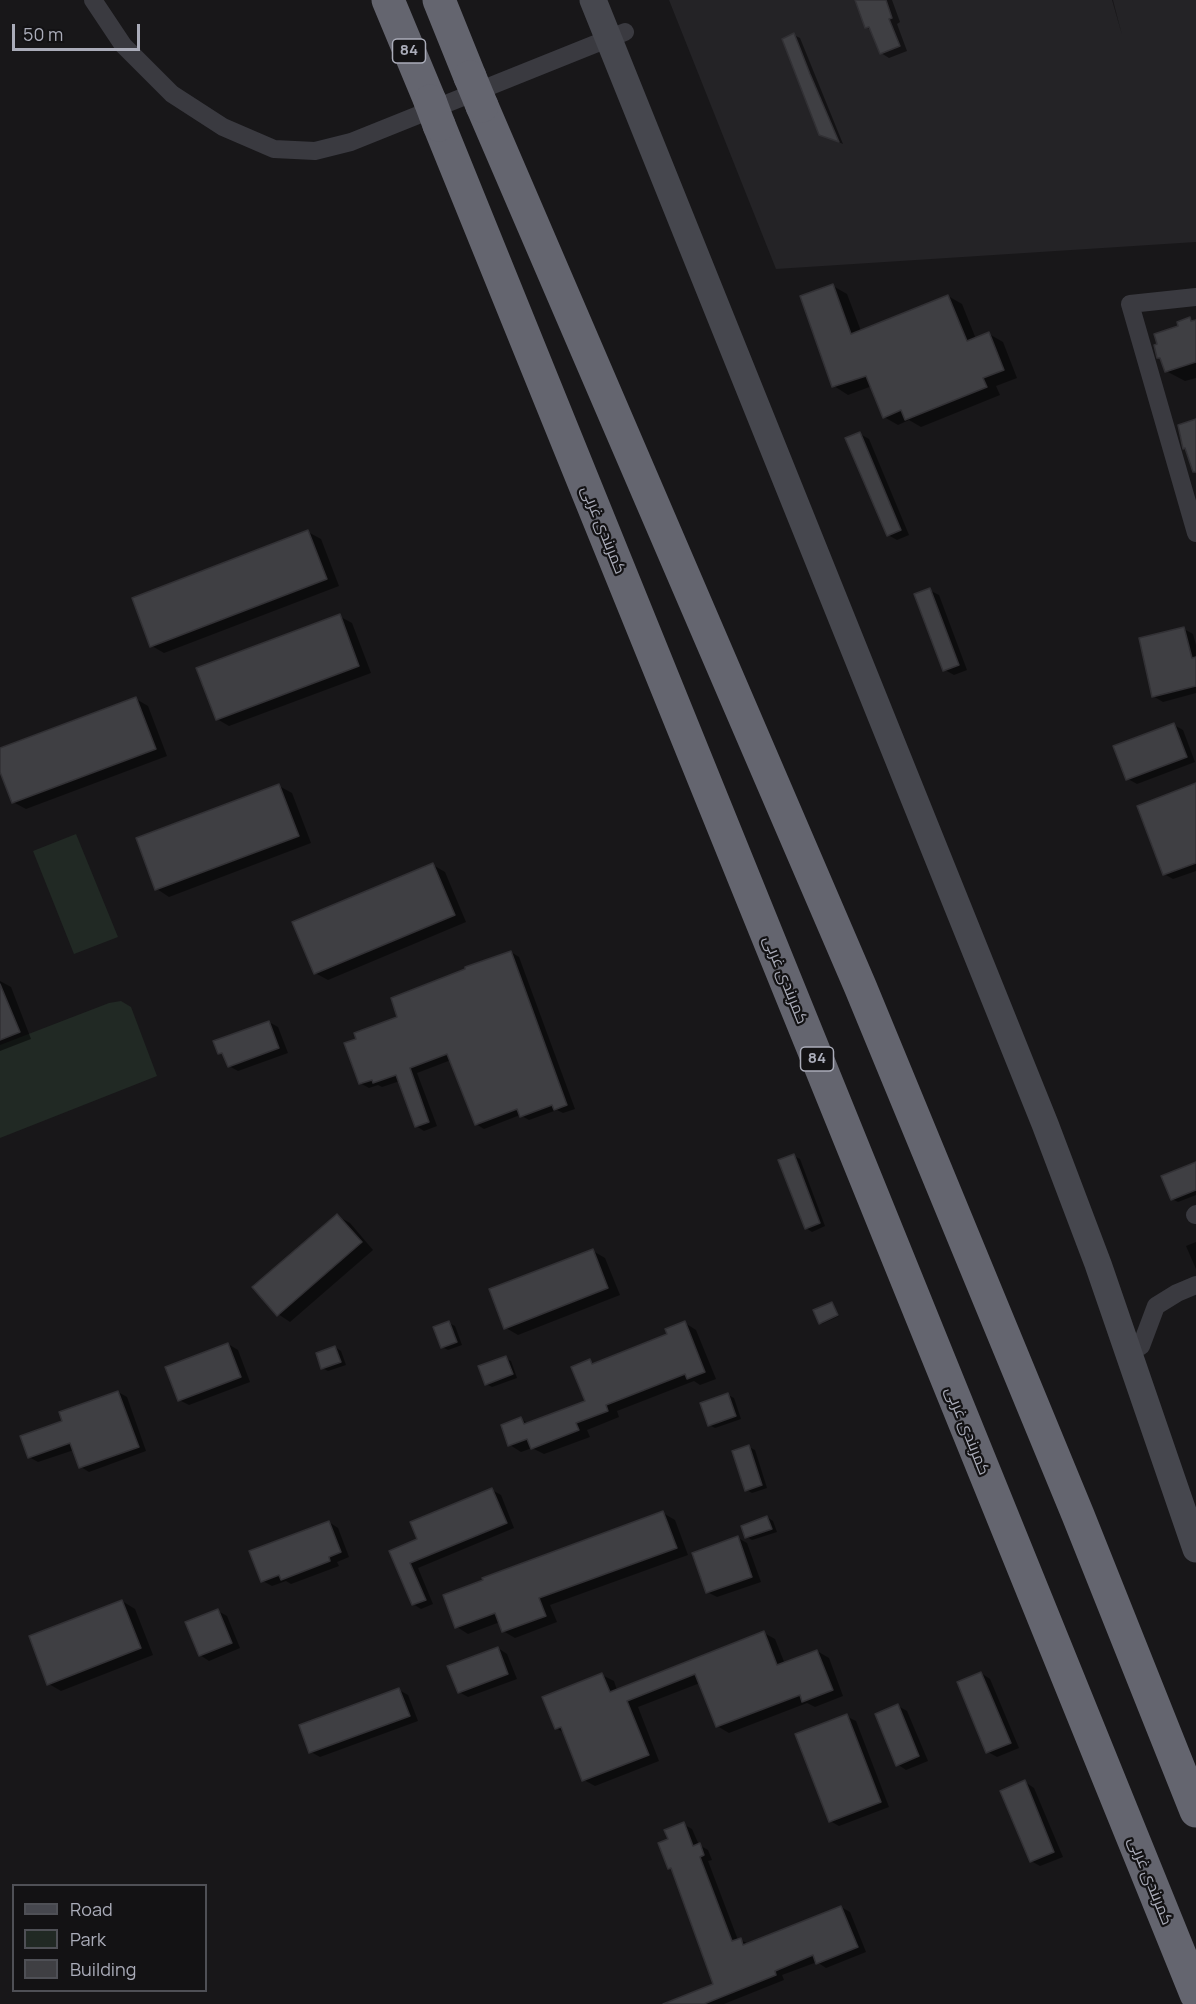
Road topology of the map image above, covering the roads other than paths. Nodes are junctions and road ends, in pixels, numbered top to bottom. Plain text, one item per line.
1 (93, 0) edge
2 (388, 0) edge
3 (439, 0) edge
4 (593, 0) edge
5 (612, 0) edge
6 (617, 35) junction
7 (1196, 297) edge
8 (1189, 485) edge
9 (1196, 534) edge
10 (1196, 1285) edge
11 (1141, 1346) junction
12 (1196, 1505) edge
13 (1196, 1549) edge
14 (1196, 1811) edge
15 (1196, 1994) edge

1 - 6 street
2 - 15 highway, کمربندی غربی / 84
3 - 14 highway
4 - 6 street
5 - 6 street
6 - 11 street
6 - 13 street
7 - 8 street
8 - 9 street
10 - 11 street
11 - 12 street

